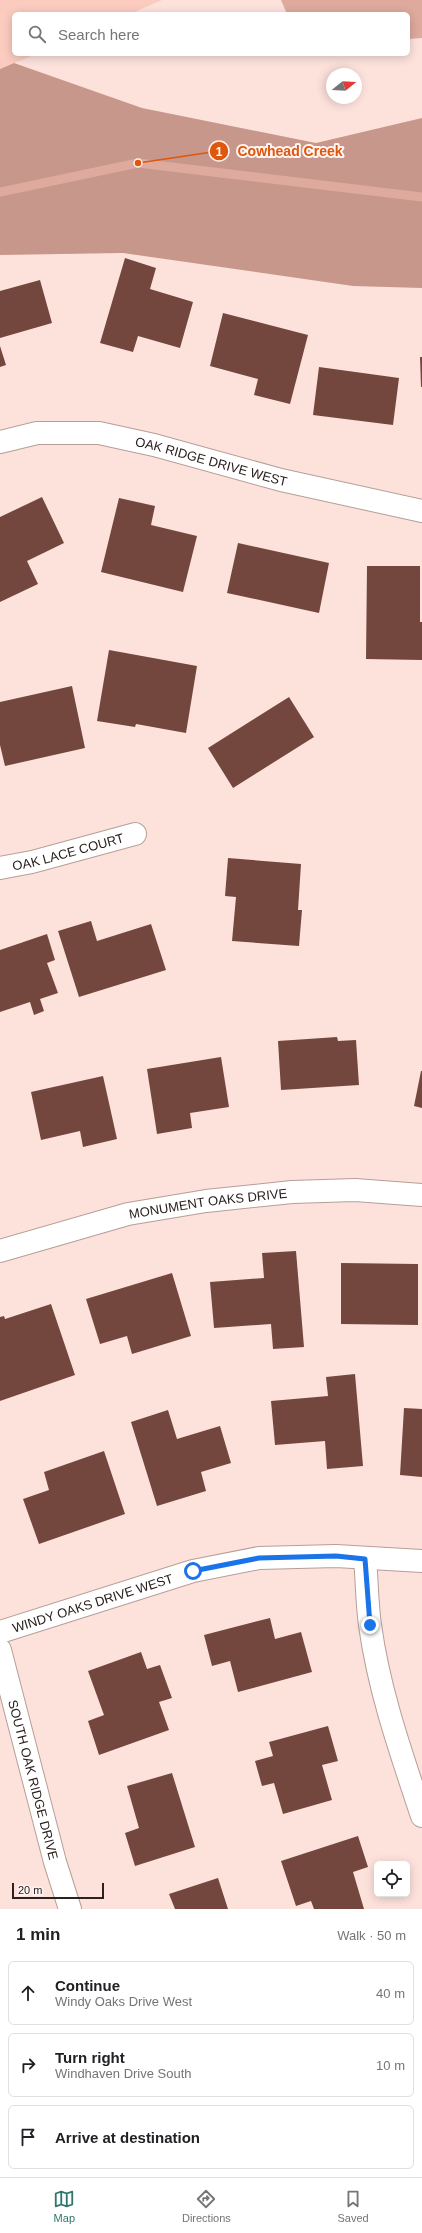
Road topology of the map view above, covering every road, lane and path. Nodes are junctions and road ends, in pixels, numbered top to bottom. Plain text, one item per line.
1 (0, 442) edge
2 (422, 511) edge
3 (135, 834) dead end
4 (0, 868) edge
5 (422, 1194) edge
6 (0, 1251) edge
7 (365, 1559) junction
8 (422, 1561) edge
9 (0, 1632) edge
10 (0, 1650) edge
11 (422, 1816) edge
12 (70, 1909) edge

1 - 2 street, OAK RIDGE DRIVE WEST
3 - 4 street, OAK LACE COURT
5 - 6 street, MONUMENT OAKS DRIVE
7 - 8 street, WINDY OAKS DRIVE WEST
7 - 9 street, WINDY OAKS DRIVE WEST
7 - 11 street
10 - 12 street, SOUTH OAK RIDGE DRIVE

